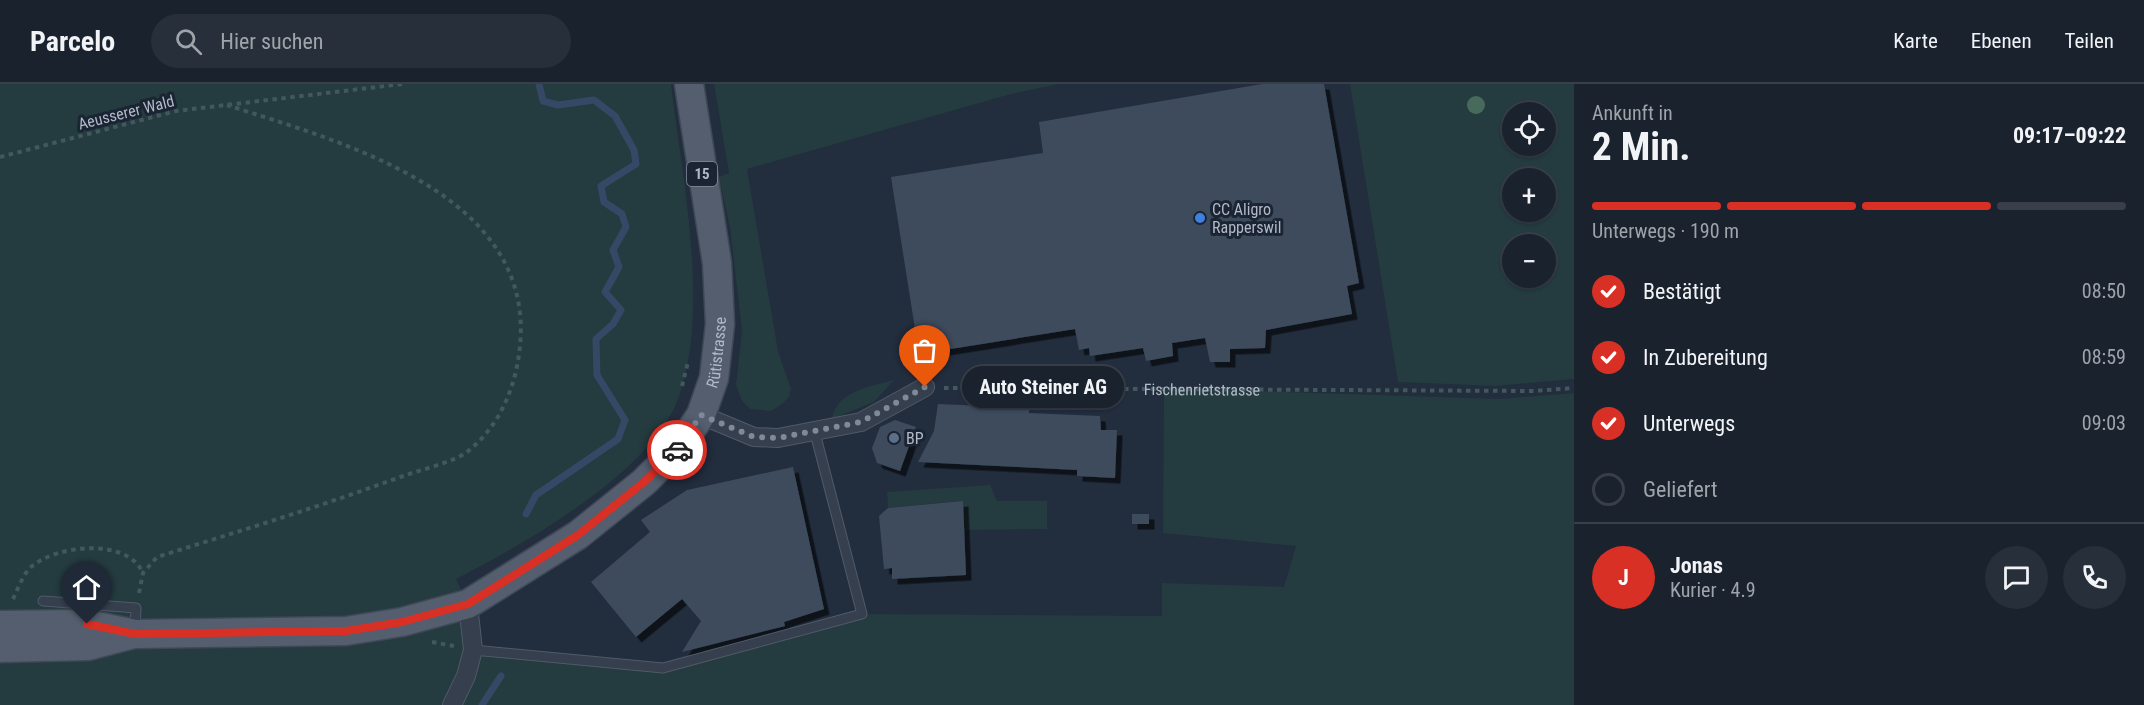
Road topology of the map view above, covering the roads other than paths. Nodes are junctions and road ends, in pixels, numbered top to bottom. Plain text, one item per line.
1 (689, 84) edge
2 (925, 387) road end
3 (701, 415) junction
4 (815, 433) junction
5 (44, 601) dead end
6 (468, 604) junction
7 (135, 621) junction
8 (0, 625) edge
9 (0, 648) edge
10 (473, 650) junction
11 (452, 705) edge

1 - 3 main road, Rütistrasse / 15
2 - 4 street
3 - 4 street
3 - 6 main road, Rütistrasse / 15
4 - 10 lane
5 - 7 lane
6 - 7 main road, Rütistrasse / 15
6 - 10 street
7 - 8 main road, Rütistrasse / 15
7 - 9 main road, Rütistrasse / 15
10 - 11 street

